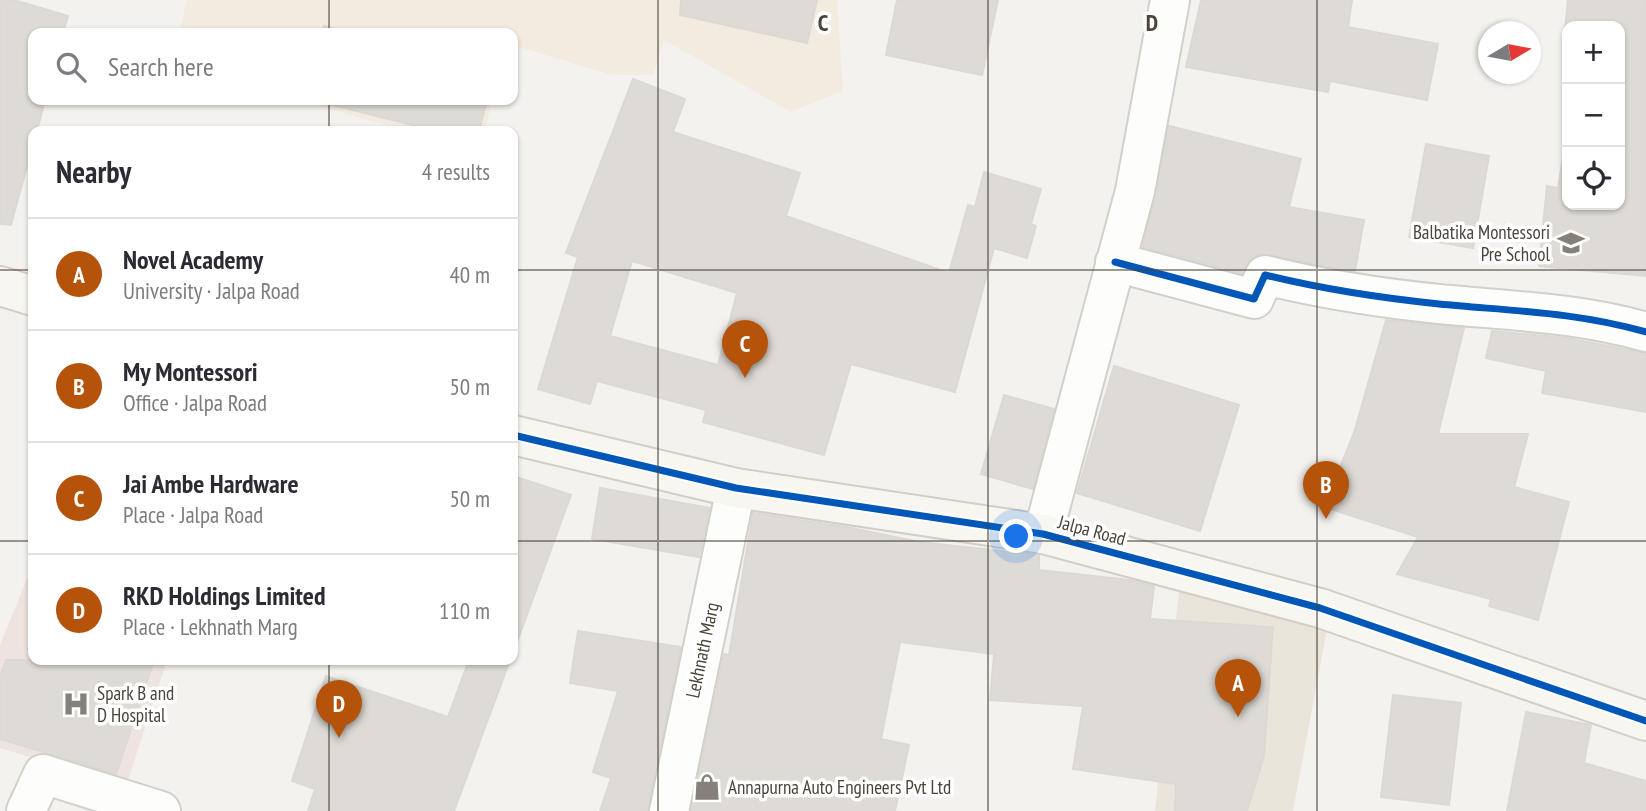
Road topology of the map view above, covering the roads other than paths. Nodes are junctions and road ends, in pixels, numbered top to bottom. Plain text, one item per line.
1 (1170, 0) edge
2 (1115, 262) junction
3 (0, 286) edge
4 (28, 294) edge
5 (1646, 332) edge
6 (518, 436) edge
7 (736, 488) junction
8 (1043, 534) junction
9 (1646, 721) edge
10 (26, 811) edge
11 (161, 811) edge
12 (669, 811) edge

1 - 2 street
2 - 5 street
2 - 8 street
3 - 4 street
6 - 7 street, Jalpa Road
7 - 8 street, Jalpa Road
7 - 12 street, Lekhnath Marg
8 - 9 street, Jalpa Road
10 - 11 street

